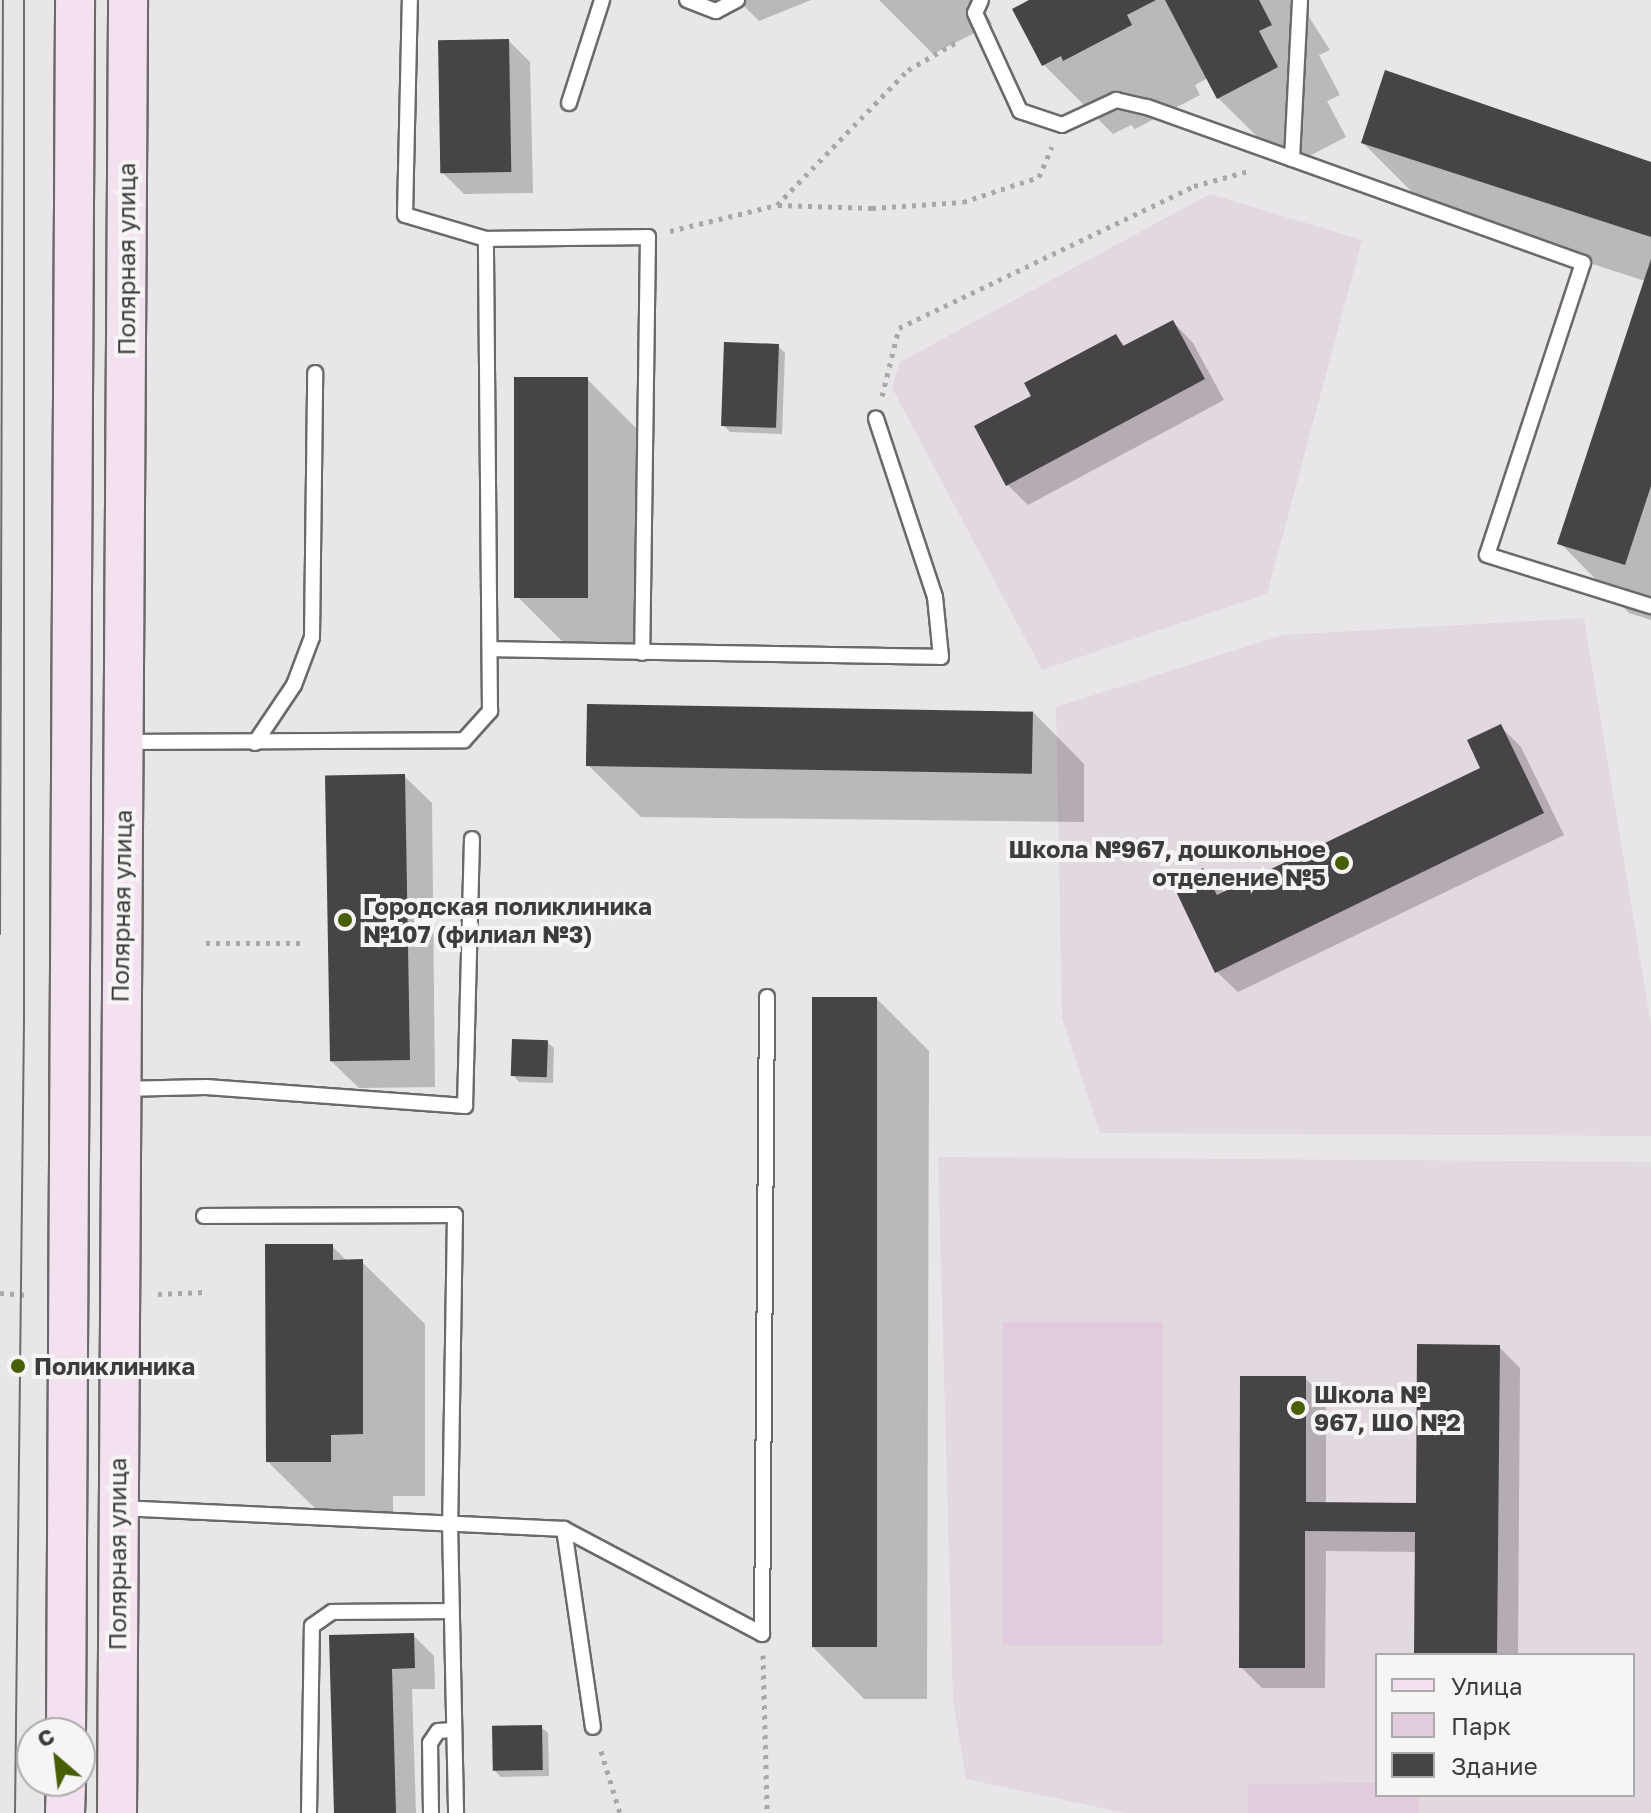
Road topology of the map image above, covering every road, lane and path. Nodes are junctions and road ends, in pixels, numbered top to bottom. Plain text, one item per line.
1 (75, 0) edge
2 (128, 0) edge
3 (410, 0) edge
4 (602, 0) edge
5 (687, 0) edge
6 (737, 0) edge
7 (981, 0) edge
8 (1300, 0) edge
9 (982, 27) junction
10 (569, 103) dead end
11 (1062, 125) junction
12 (1292, 159) junction
13 (777, 205) junction
14 (648, 237) junction
15 (486, 239) junction
16 (315, 373) dead end
17 (876, 419) joint
18 (1651, 606) edge
19 (490, 649) junction
20 (642, 653) junction
21 (122, 742) junction
22 (255, 743) junction
23 (472, 839) dead end
24 (206, 943) dead end
25 (302, 943) dead end
26 (767, 997) dead end
27 (118, 1088) junction
28 (204, 1216) dead end
29 (205, 1292) dead end
30 (0, 1293) edge
31 (157, 1294) dead end
32 (26, 1295) dead end
33 (117, 1507) junction
34 (450, 1523) junction
35 (564, 1529) junction
36 (451, 1611) junction
37 (762, 1634) junction
38 (66, 1717) edge
39 (593, 1727) joint
40 (454, 1730) junction
41 (117, 1813) edge
42 (309, 1813) edge
43 (431, 1813) edge
44 (456, 1813) edge
45 (620, 1813) edge
46 (767, 1813) edge

1 - 38 main road, Полярная улица
2 - 21 main road, Полярная улица
3 - 15 lane
4 - 10 lane
5 - 6 lane
7 - 9 lane
8 - 12 lane
9 - 11 lane
9 - 13 path
11 - 12 lane
11 - 13 path
12 - 17 path
12 - 18 lane
13 - 14 path
14 - 15 lane
14 - 20 lane
15 - 19 lane
16 - 22 lane
17 - 20 lane
19 - 20 lane
19 - 22 lane
21 - 22 lane
21 - 27 main road, Полярная улица
23 - 27 lane
24 - 25 path
26 - 37 lane
27 - 33 main road, Полярная улица
28 - 34 lane
29 - 31 path
30 - 32 path
33 - 34 lane
33 - 41 main road, Полярная улица
34 - 35 lane
34 - 36 lane
35 - 37 lane
35 - 39 lane
36 - 40 lane
36 - 42 lane
37 - 46 path
39 - 45 path
40 - 43 lane
40 - 44 lane

